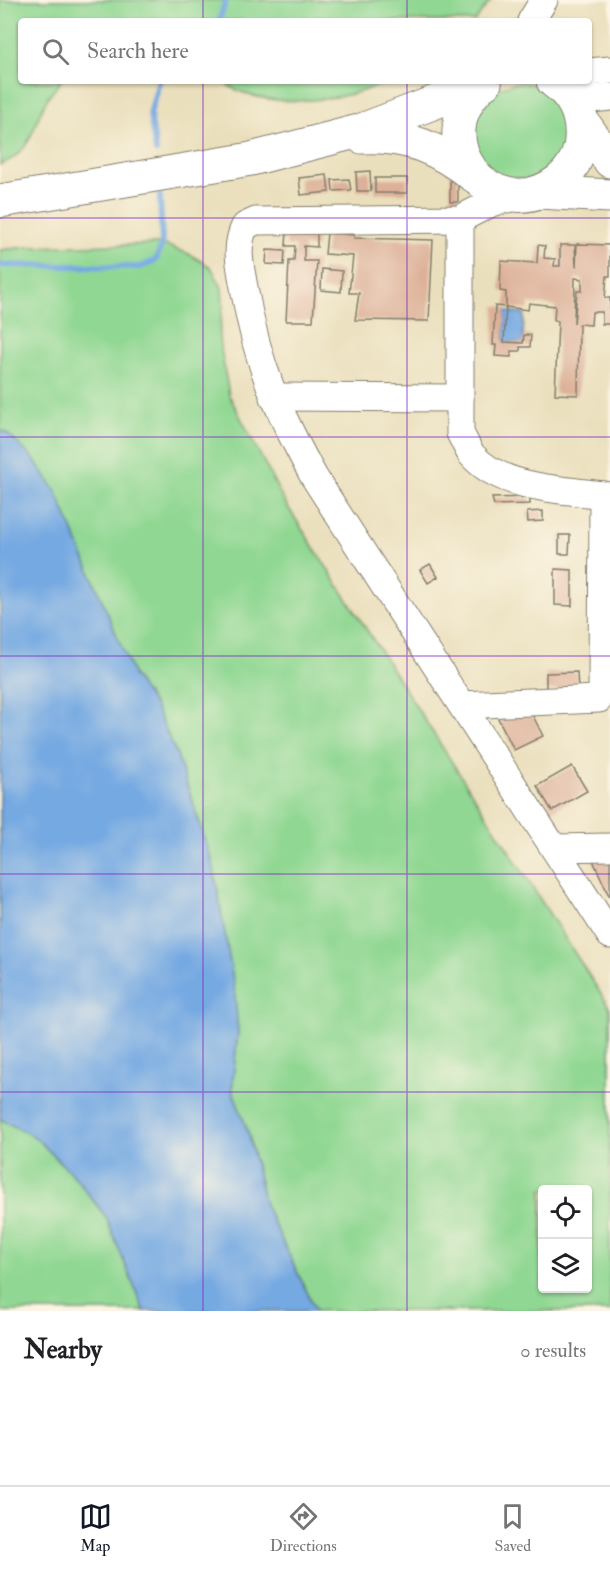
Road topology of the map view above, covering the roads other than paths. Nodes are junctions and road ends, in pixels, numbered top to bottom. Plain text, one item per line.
1 (544, 0) edge
2 (557, 0) edge
3 (533, 18) edge
4 (557, 18) edge
5 (610, 70) edge
6 (592, 80) edge
7 (481, 84) edge
8 (484, 84) edge
9 (586, 84) edge
10 (572, 92) edge
11 (610, 97) edge
12 (330, 139) junction
13 (610, 161) edge
14 (531, 194) junction
15 (610, 196) edge
16 (475, 198) junction
17 (0, 201) edge
18 (273, 397) junction
19 (460, 398) junction
20 (607, 496) edge
21 (462, 705) junction
22 (610, 847) edge
23 (554, 848) junction
24 (610, 935) edge

1 - 3 street
2 - 4 street
5 - 6 street
7 - 12 highway
8 - 16 highway
9 - 10 street
10 - 11 street
10 - 13 highway
10 - 14 highway
12 - 16 highway
12 - 17 highway
14 - 15 highway
14 - 16 highway
16 - 18 street
16 - 19 street
18 - 19 street
18 - 21 street
19 - 20 street
20 - 21 street
21 - 23 street
22 - 23 street
23 - 24 street

